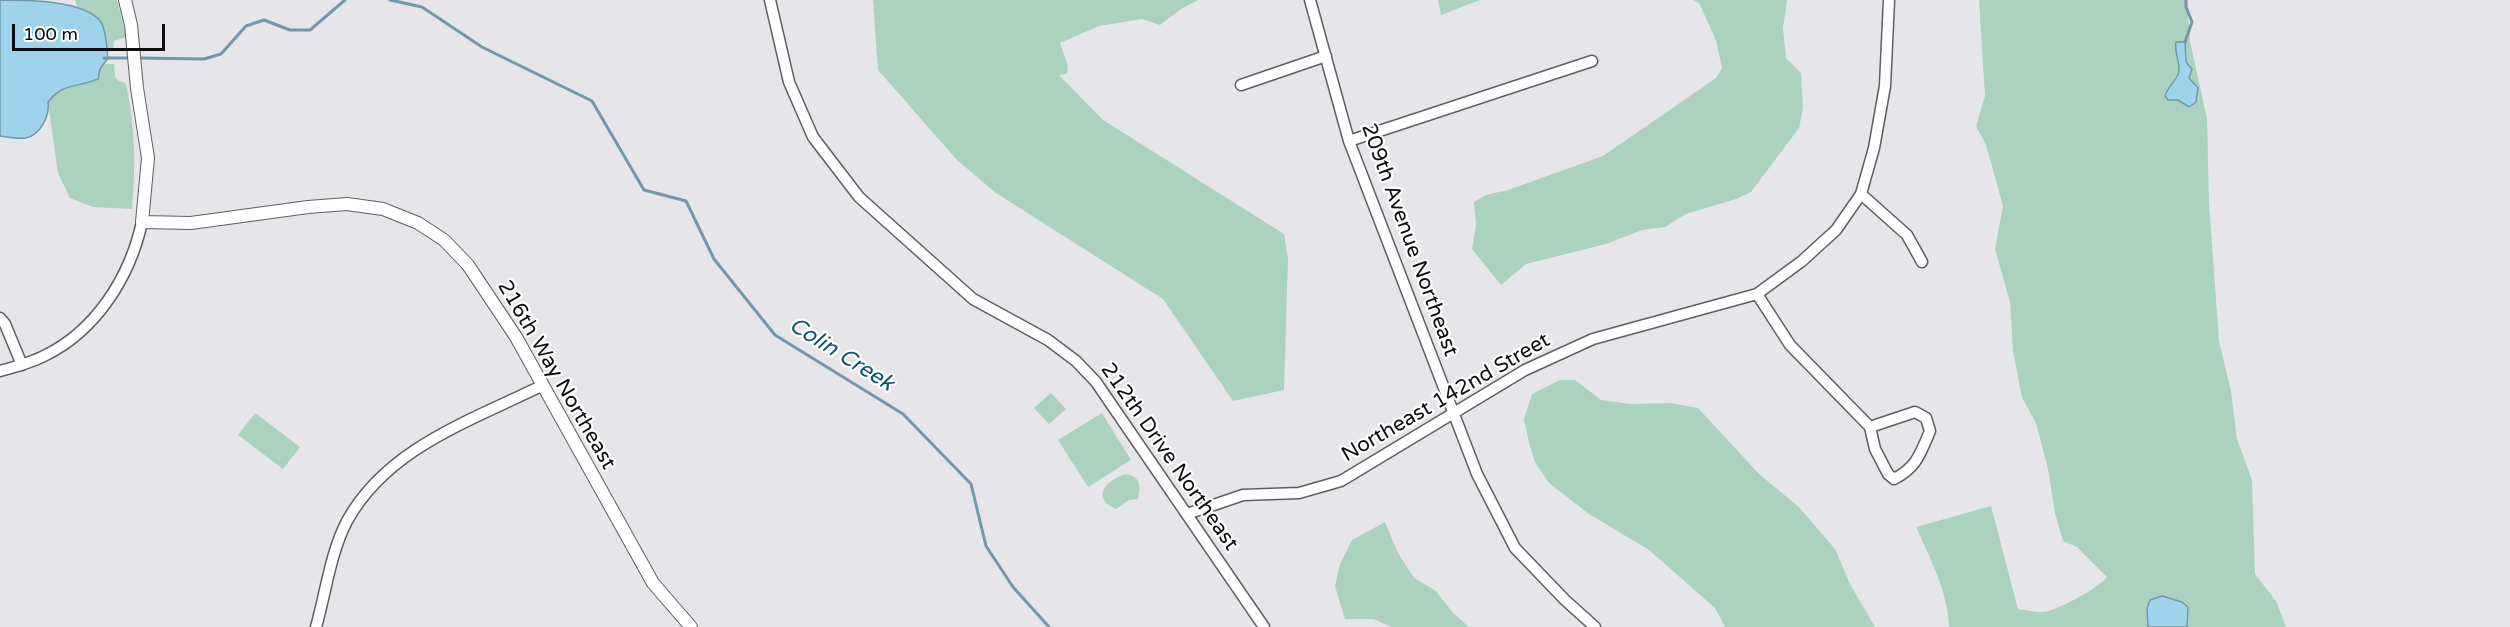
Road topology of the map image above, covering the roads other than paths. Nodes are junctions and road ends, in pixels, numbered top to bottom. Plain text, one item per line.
1 (125, 0) edge
2 (770, 0) edge
3 (1310, 0) edge
4 (1889, 0) edge
5 (1326, 56) junction
6 (1592, 61) dead end
7 (1241, 85) dead end
8 (1349, 141) junction
9 (1861, 194) junction
10 (142, 222) junction
11 (1922, 262) dead end
12 (1757, 294) junction
13 (0, 318) edge
14 (22, 364) junction
15 (0, 371) edge
16 (543, 385) junction
17 (1453, 413) junction
18 (1870, 427) junction
19 (1187, 514) junction
20 (316, 627) edge
21 (691, 627) edge
22 (1264, 627) edge
23 (1595, 627) edge

1 - 10 street
2 - 19 street, 212th Drive Northeast
3 - 5 street, 209th Avenue Northeast
4 - 9 street, Northeast 142nd Street
5 - 7 street
5 - 8 street, 209th Avenue Northeast
6 - 8 street
8 - 17 street, 209th Avenue Northeast
9 - 11 street
9 - 12 street, Northeast 142nd Street
10 - 14 street
10 - 16 street, 216th Way Northeast
12 - 17 street, Northeast 142nd Street
12 - 18 street
13 - 14 street
14 - 15 street
16 - 20 street
16 - 21 street, 216th Way Northeast
17 - 19 street, Northeast 142nd Street
17 - 23 street, 209th Avenue Northeast
18 - 18 street
19 - 22 street, 212th Drive Northeast

